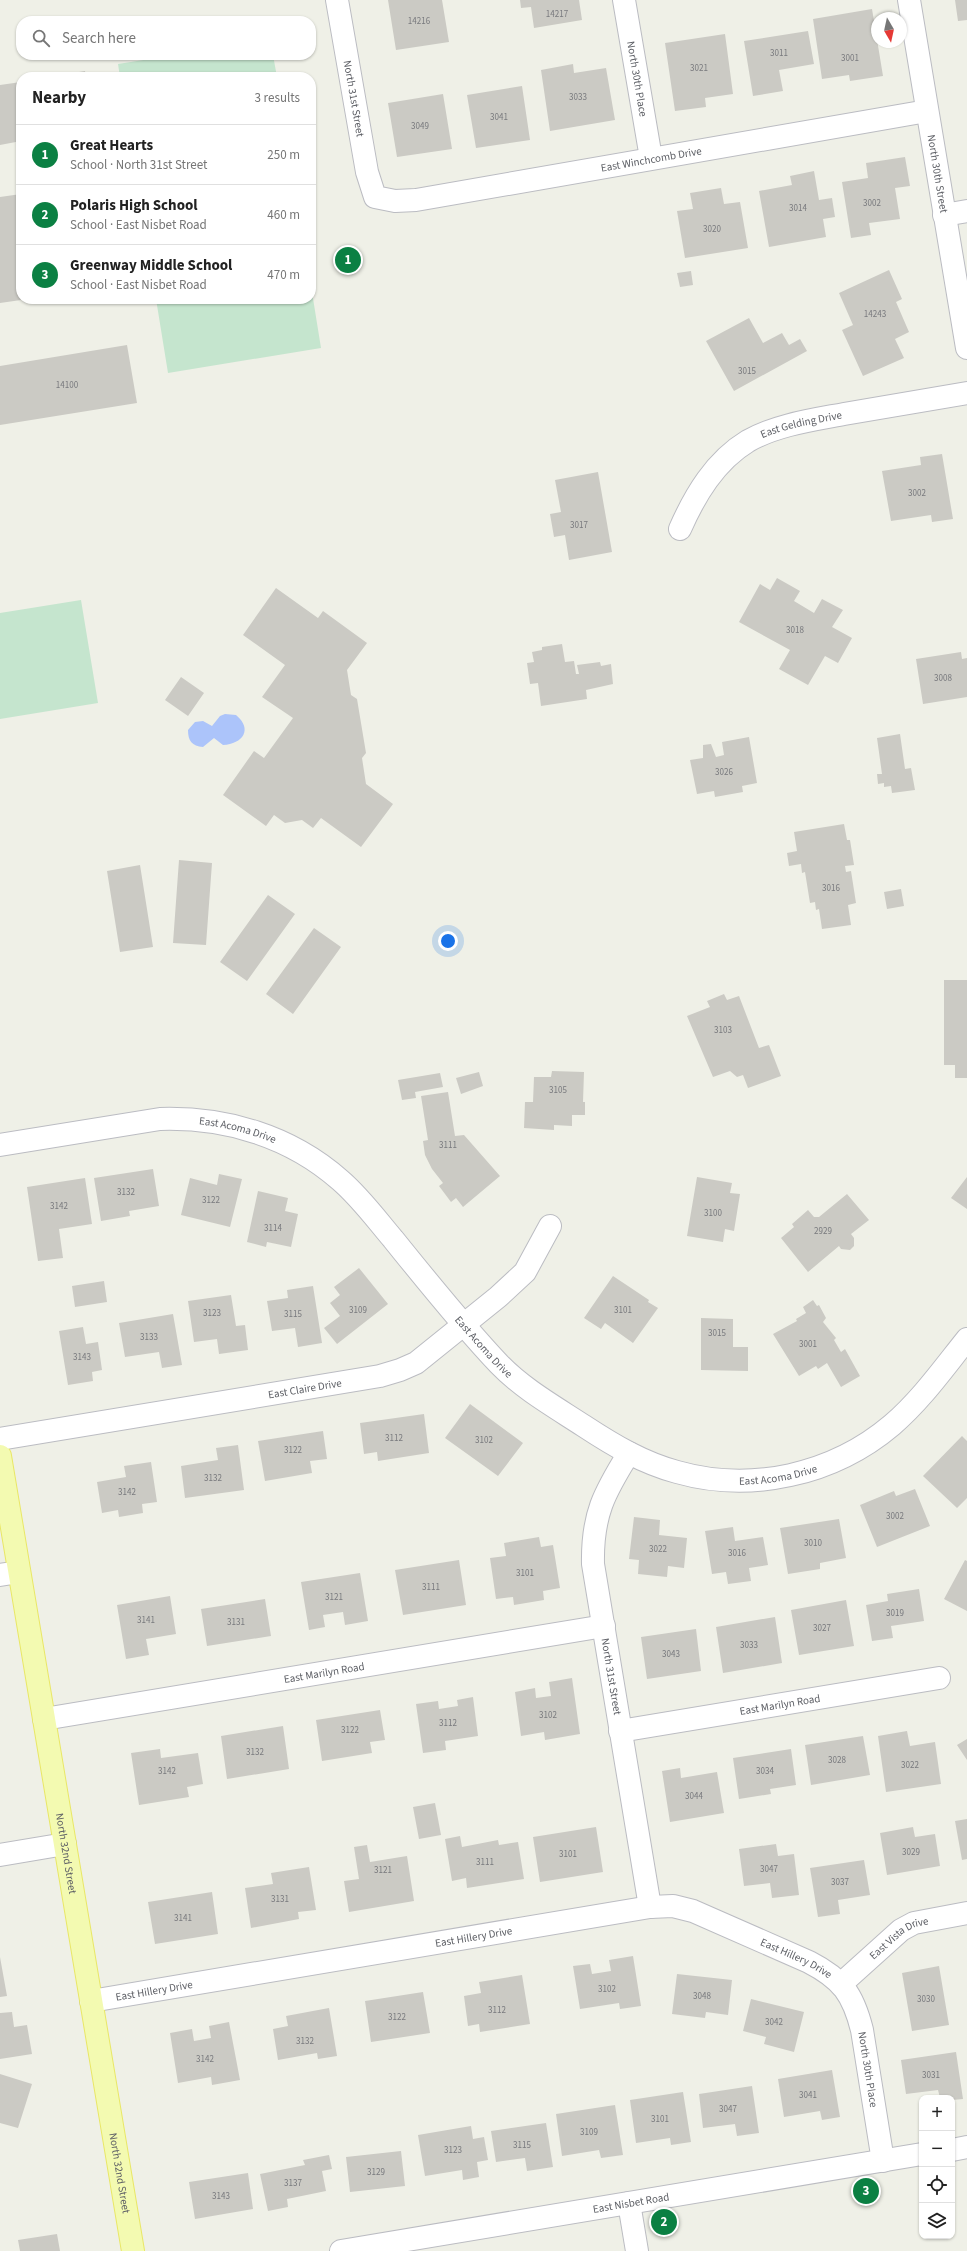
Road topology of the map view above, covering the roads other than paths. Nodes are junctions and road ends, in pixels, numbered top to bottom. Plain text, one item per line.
1 (337, 0) edge
2 (624, 0) edge
3 (908, 0) edge
4 (927, 111) junction
5 (651, 158) junction
6 (375, 197) joint
7 (967, 211) edge
8 (944, 215) junction
9 (967, 348) edge
10 (967, 393) edge
11 (680, 529) dead end
12 (0, 1145) edge
13 (550, 1226) dead end
14 (464, 1325) junction
15 (967, 1339) edge
16 (0, 1439) edge
17 (629, 1453) junction
18 (0, 1456) edge
19 (10, 1573) edge
20 (604, 1626) junction
21 (939, 1678) dead end
22 (44, 1719) junction
23 (620, 1731) junction
24 (64, 1844) junction
25 (0, 1855) edge
26 (650, 1907) junction
27 (967, 1913) edge
28 (841, 1984) junction
29 (91, 2001) junction
30 (967, 2147) edge
31 (955, 2149) edge
32 (919, 2155) edge
33 (883, 2161) junction
34 (629, 2203) junction
35 (417, 2245) edge
36 (133, 2251) edge
37 (341, 2251) edge
38 (638, 2251) edge

1 - 6 street, North 31st Street
2 - 5 street, North 30th Place
3 - 4 street, North 30th Street
4 - 5 street, East Winchcomb Drive
4 - 8 street, North 30th Street
5 - 6 street, East Winchcomb Drive
7 - 8 street
8 - 9 street, North 30th Street
10 - 11 street, East Gelding Drive
12 - 14 street, East Acoma Drive
13 - 14 street, East Claire Drive
14 - 16 street, East Claire Drive
14 - 17 street, East Acoma Drive
15 - 17 street, East Acoma Drive
17 - 20 street, North 31st Street
18 - 19 main road, North 32nd Street
19 - 22 main road, North 32nd Street
20 - 22 street, East Marilyn Road
20 - 23 street, North 31st Street
21 - 23 street, East Marilyn Road
22 - 24 main road, North 32nd Street
23 - 26 street, North 31st Street
24 - 25 street
24 - 29 main road, North 32nd Street
26 - 28 street, East Hillery Drive
26 - 29 street, East Hillery Drive
27 - 28 street, East Vista Drive
28 - 33 street, North 30th Place
29 - 36 main road, North 32nd Street
30 - 31 street
32 - 33 street, East Nisbet Road
33 - 34 street, East Nisbet Road
34 - 35 street, East Nisbet Road
34 - 38 street
35 - 37 street, East Nisbet Road

